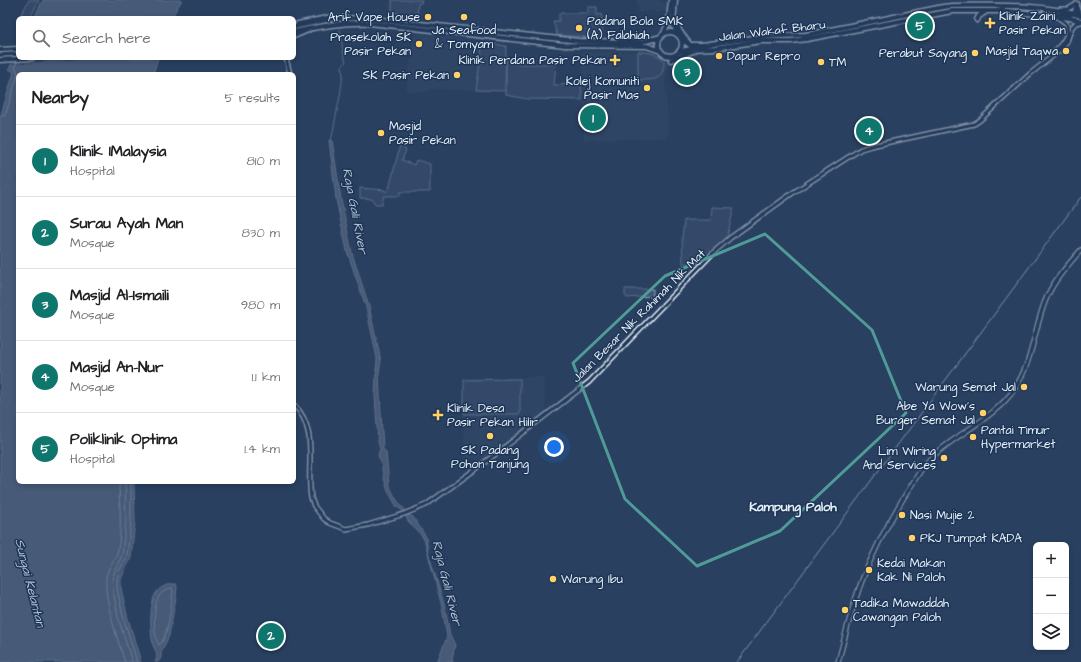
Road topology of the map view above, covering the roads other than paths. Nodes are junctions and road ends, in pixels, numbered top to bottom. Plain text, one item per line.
1 (671, 0) edge
2 (675, 0) edge
3 (1077, 4) junction
4 (1048, 9) junction
5 (968, 11) junction
6 (991, 11) junction
7 (1074, 13) junction
8 (674, 15) junction
9 (1042, 15) junction
10 (1081, 15) edge
11 (1055, 16) junction
12 (346, 18) junction
13 (1081, 21) edge
14 (296, 25) edge
15 (296, 26) edge
16 (310, 28) junction
17 (296, 32) edge
18 (677, 34) junction
19 (296, 35) edge
20 (662, 35) junction
21 (682, 40) junction
22 (690, 45) junction
23 (709, 48) junction
24 (16, 49) edge
25 (0, 50) edge
26 (661, 51) junction
27 (679, 52) junction
28 (16, 54) edge
29 (0, 56) edge
30 (16, 59) edge
31 (1049, 59) junction
32 (0, 60) edge
33 (286, 60) edge
34 (671, 60) dead end
35 (290, 72) edge
36 (1081, 250) edge
37 (296, 408) edge
38 (838, 662) edge

1 - 20 main road
2 - 8 main road
3 - 4 street, Jalan Wakaf Bharu
3 - 7 street
3 - 10 main road
4 - 7 main road, Jalan Wakaf Bharu
4 - 22 main road, Jalan Wakaf Bharu
5 - 6 main road, Jalan Wakaf Bharu
5 - 6 main road
5 - 23 main road, Jalan Wakaf Bharu
6 - 9 main road, Jalan Wakaf Bharu
7 - 9 street
7 - 10 main road, Jalan Wakaf Bharu
8 - 18 main road
8 - 22 main road
9 - 11 main road, Jalan Wakaf Bharu
11 - 13 main road, Jalan Wakaf Bharu
11 - 31 street, Jalan Besar Nik Rahimah Nik Mat
12 - 14 main road
12 - 15 main road
12 - 20 main road
13 - 31 street, Jalan Besar Nik Rahimah Nik Mat
16 - 17 main road
16 - 19 main road
16 - 26 main road
18 - 20 main road
18 - 21 main road
20 - 26 main road
21 - 22 main road
21 - 27 main road
23 - 27 main road, Jalan Wakaf Bharu
23 - 34 main road
24 - 25 main road
26 - 27 main road
28 - 29 main road
30 - 32 main road
31 - 37 street, Jalan Besar Nik Rahimah Nik Mat
33 - 35 street
36 - 38 main road

